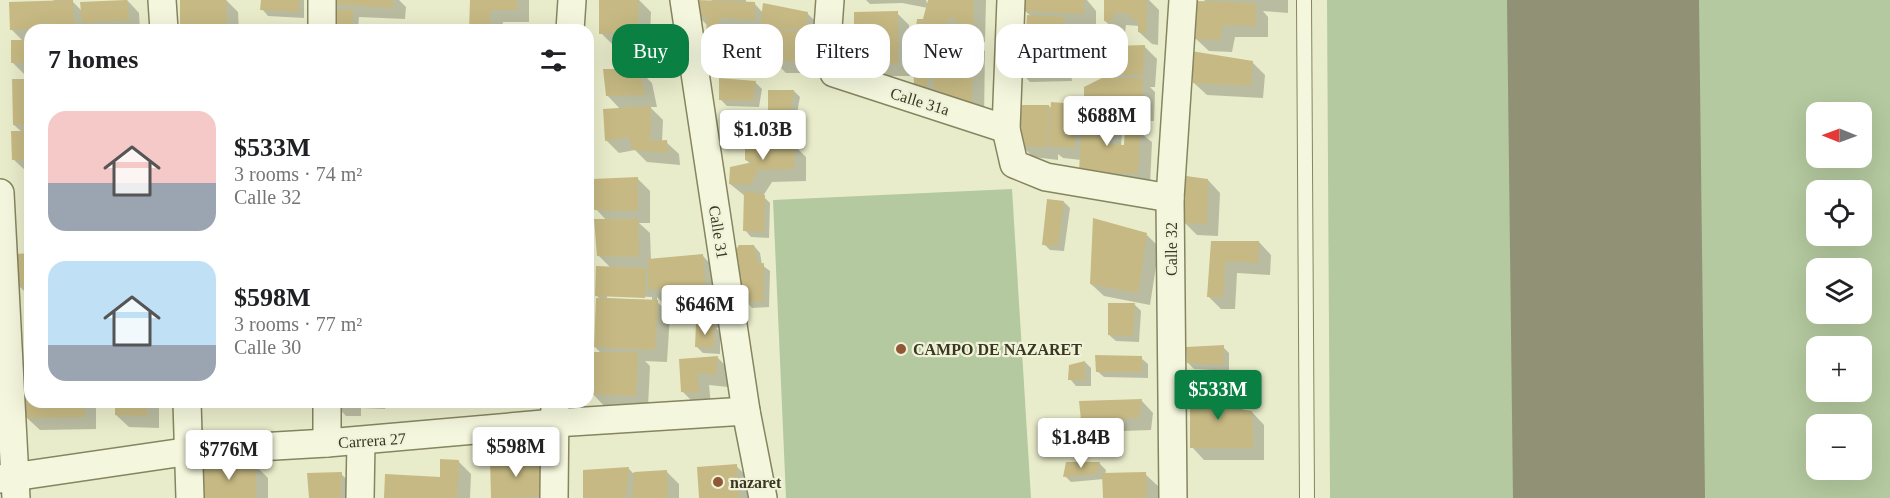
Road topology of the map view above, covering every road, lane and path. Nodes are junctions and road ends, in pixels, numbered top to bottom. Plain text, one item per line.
1 (162, 0) edge
2 (322, 0) edge
3 (572, 0) edge
4 (684, 0) edge
5 (830, 0) edge
6 (1011, 0) edge
7 (1183, 0) edge
8 (1304, 0) edge
9 (164, 24) edge
10 (322, 24) edge
11 (570, 24) edge
12 (1006, 129) junction
13 (0, 193) edge
14 (1170, 198) junction
15 (187, 408) edge
16 (327, 408) edge
17 (746, 411) junction
18 (555, 413) edge
19 (361, 441) junction
20 (327, 443) junction
21 (190, 451) junction
22 (10, 485) edge
23 (190, 498) edge
24 (360, 498) edge
25 (554, 498) edge
26 (763, 498) edge
27 (1173, 498) edge
28 (1308, 498) edge

1 - 9 street
2 - 10 street
3 - 11 street
4 - 17 street, Calle 31
5 - 12 street, Calle 31a
6 - 12 street
7 - 14 street, Calle 32
8 - 28 lane
12 - 14 street
13 - 22 street
14 - 27 street, Calle 32
15 - 21 street
16 - 20 street
17 - 18 street, Carrera 27
17 - 26 street, Calle 31
18 - 19 street, Carrera 27
18 - 25 street
19 - 20 street, Carrera 27
19 - 24 street
20 - 21 street, Carrera 27
21 - 22 street, Carrera 27
21 - 23 street

